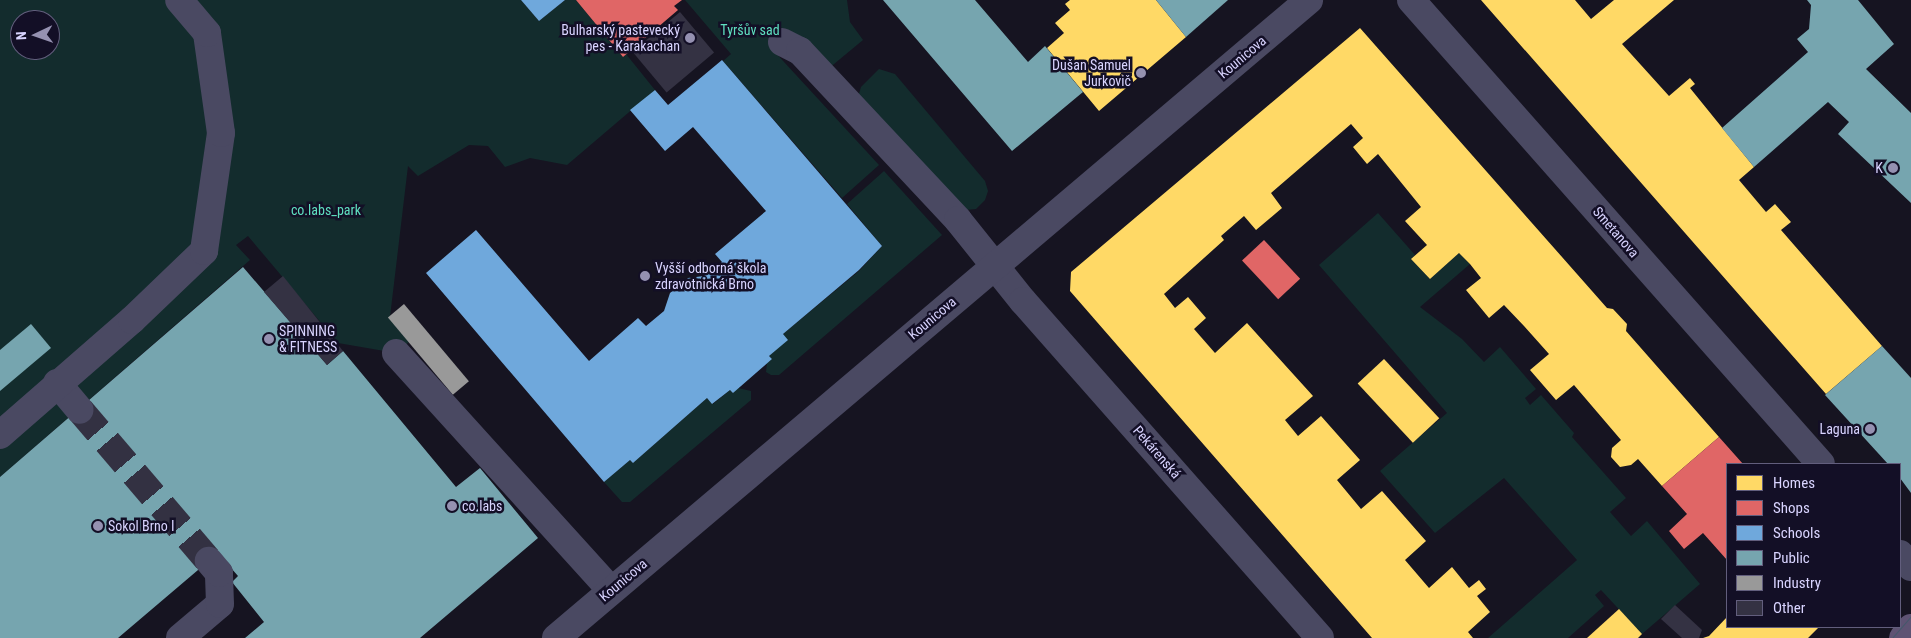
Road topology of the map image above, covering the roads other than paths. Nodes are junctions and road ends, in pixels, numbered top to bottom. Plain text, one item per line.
1 (179, 0) edge
2 (1309, 0) edge
3 (1411, 0) edge
4 (782, 42) dead end
5 (994, 266) junction
6 (396, 353) dead end
7 (57, 383) junction
8 (80, 410) tunnel mouth
9 (0, 435) edge
10 (1819, 463) edge
11 (1901, 555) edge
12 (209, 561) tunnel mouth
13 (1911, 567) edge
14 (610, 590) junction
15 (1911, 628) edge
16 (558, 637) edge
17 (180, 638) edge
18 (1320, 638) edge
19 (1902, 638) edge

1 - 7 street
2 - 5 street, Kounicova
3 - 10 street, Smetanova
4 - 5 street, Pekárenská
5 - 14 street, Kounicova
5 - 18 street, Pekárenská
6 - 14 street
7 - 8 street
7 - 9 street
11 - 13 street
12 - 17 street
14 - 16 street, Kounicova
15 - 19 main road

